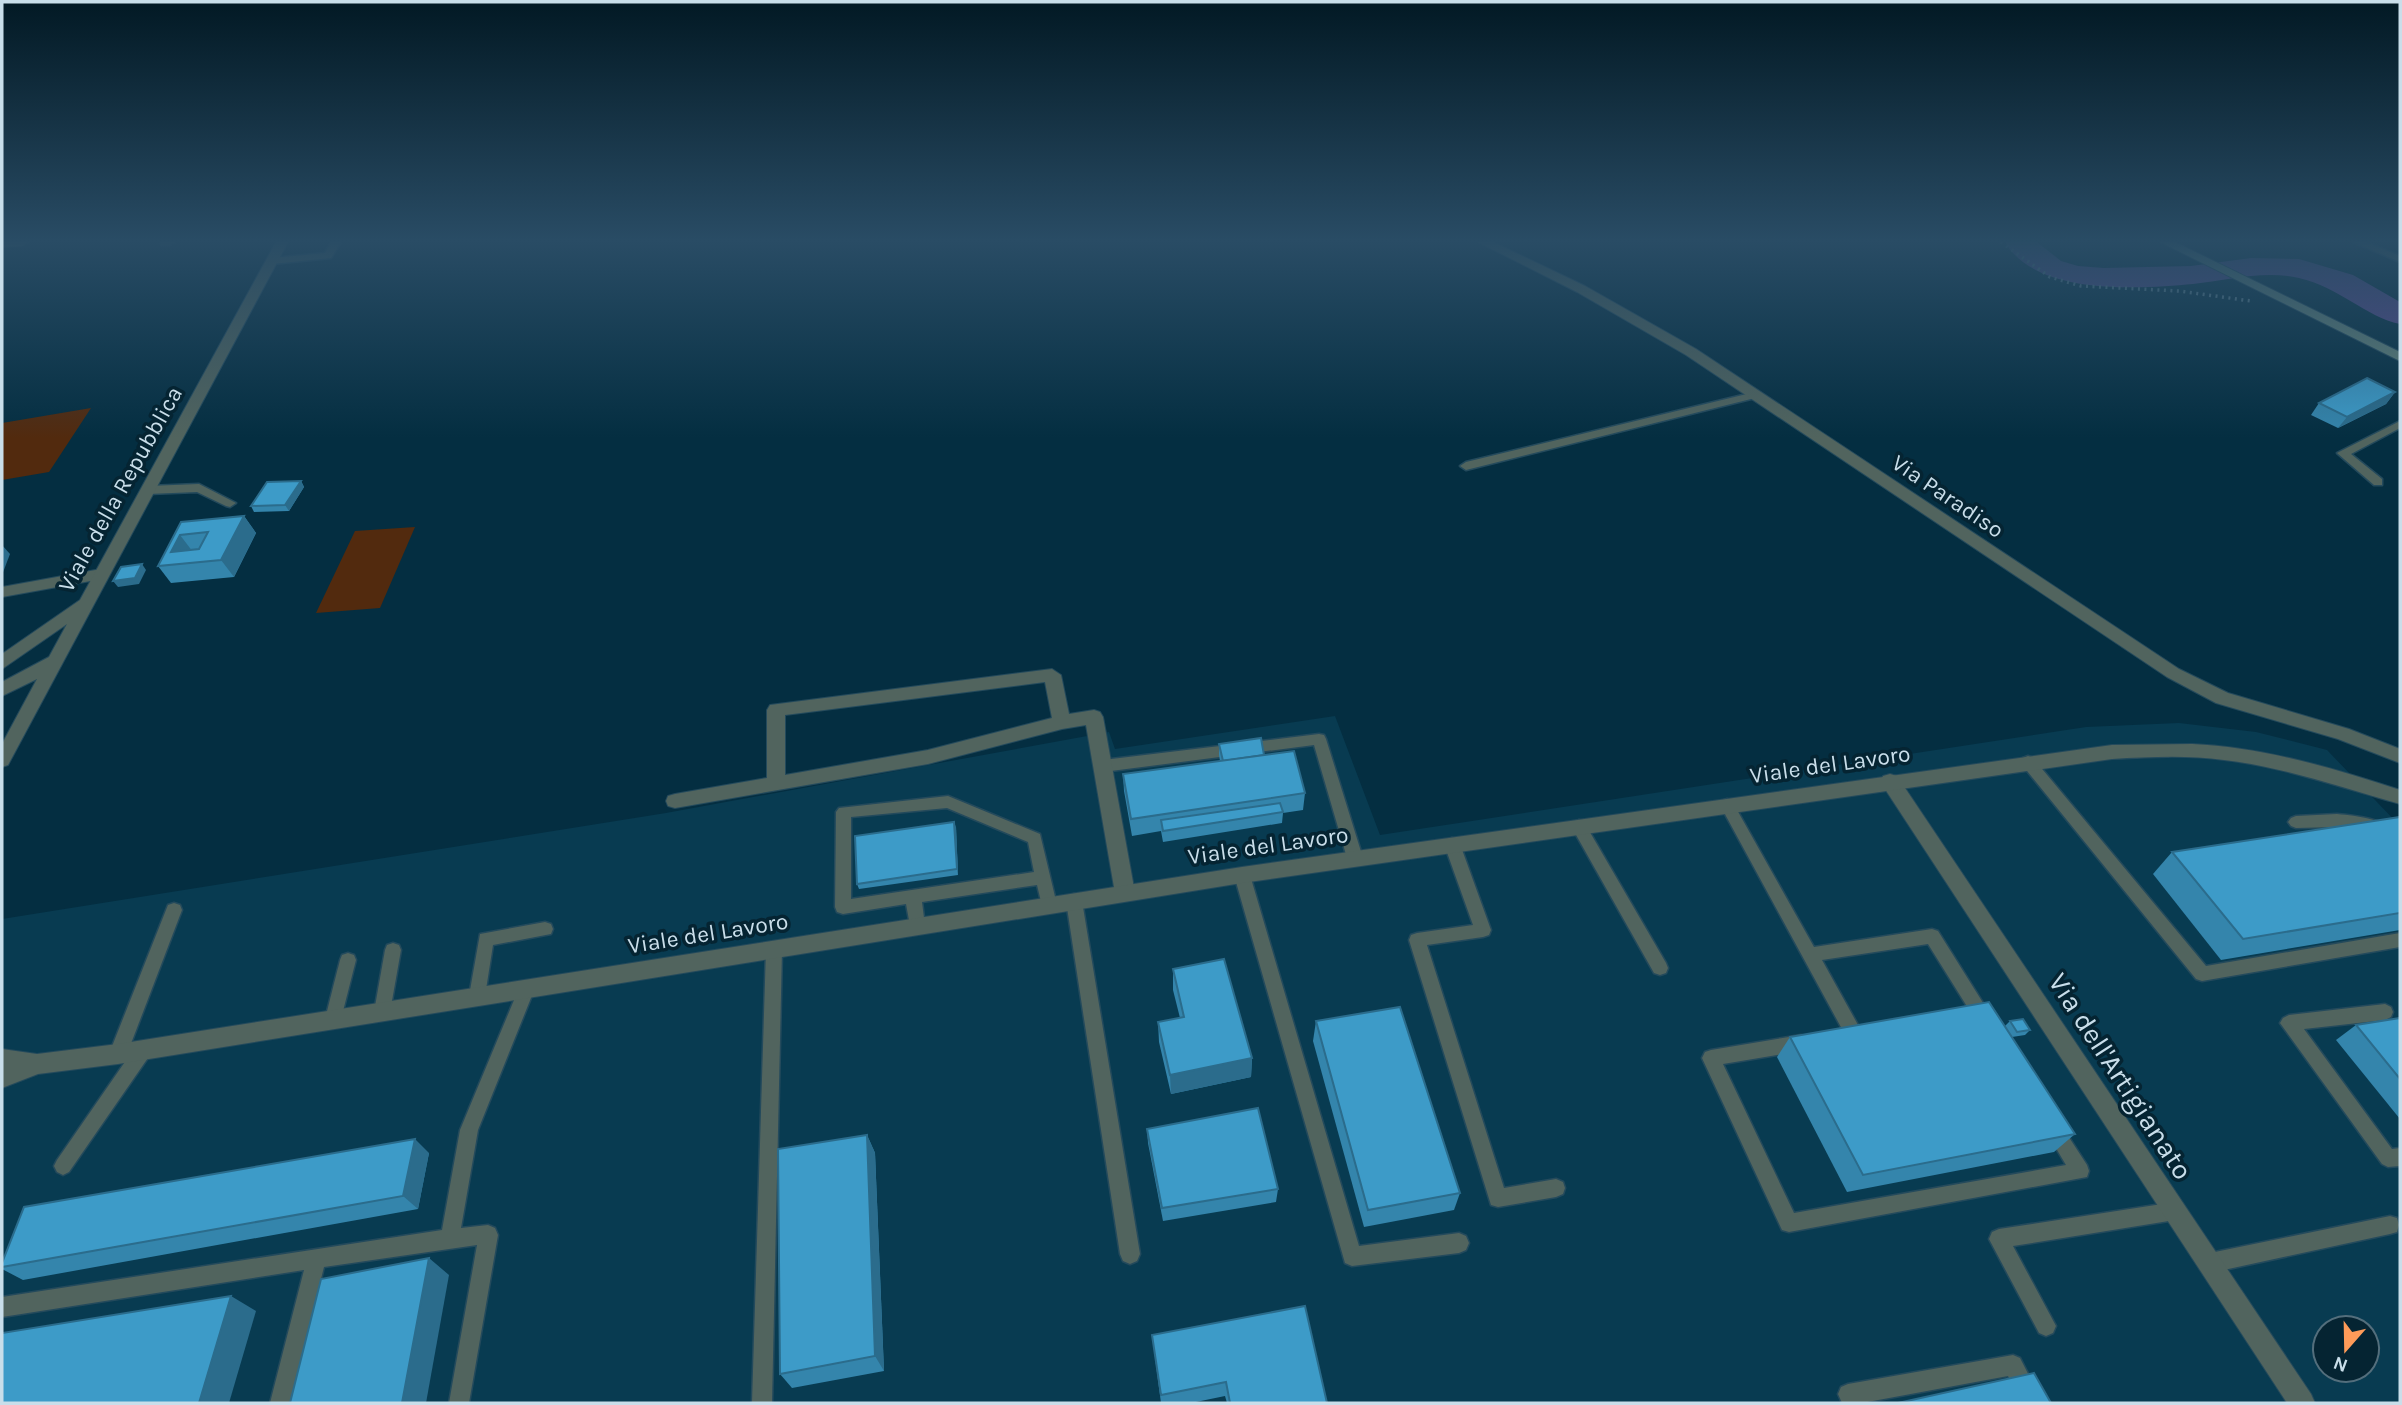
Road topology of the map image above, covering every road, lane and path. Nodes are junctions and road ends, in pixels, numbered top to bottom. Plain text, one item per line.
1 (247, 308) edge
2 (1613, 308) edge
3 (2297, 308) edge
4 (2400, 357) edge
5 (1755, 395) junction
6 (2400, 424) edge
7 (1466, 466) dead end
8 (2378, 482) dead end
9 (148, 490) junction
10 (230, 503) dead end
11 (101, 574) junction
12 (2, 592) edge
13 (86, 602) junction
14 (54, 662) junction
15 (2, 665) edge
16 (2, 690) edge
17 (2, 721) edge
18 (1062, 722) junction
19 (15, 735) junction
20 (2400, 756) edge
21 (2, 760) edge
22 (2028, 762) junction
23 (1102, 766) junction
24 (1891, 781) junction
25 (776, 783) junction
26 (2400, 797) edge
27 (675, 801) dead end
28 (1727, 805) junction
29 (2295, 822) dead end
30 (1579, 826) junction
31 (2400, 841) edge
32 (1452, 844) junction
33 (1355, 858) junction
34 (1242, 874) junction
35 (1041, 878) junction
36 (1125, 893) junction
37 (913, 897) junction
38 (1074, 901) junction
39 (1049, 905) junction
40 (174, 910) dead end
41 (917, 926) junction
42 (545, 929) dead end
43 (2400, 940) edge
44 (774, 949) junction
45 (393, 950) dead end
46 (1810, 955) junction
47 (348, 960) dead end
48 (1660, 968) dead end
49 (527, 988) junction
50 (477, 996) junction
51 (382, 1012) junction
52 (2385, 1012) dead end
53 (334, 1019) junction
54 (1991, 1030) edge
55 (144, 1049) junction
56 (118, 1054) junction
57 (2, 1059) edge
58 (37, 1064) junction
59 (2, 1078) edge
60 (2043, 1112) edge
61 (2400, 1157) edge
62 (63, 1166) dead end
63 (1556, 1188) dead end
64 (2175, 1211) junction
65 (2390, 1225) dead end
66 (450, 1238) junction
67 (1459, 1243) dead end
68 (1130, 1254) dead end
69 (316, 1259) junction
70 (2210, 1263) junction
71 (2, 1307) edge
72 (2046, 1326) dead end
73 (280, 1403) edge
74 (459, 1403) edge
75 (762, 1403) edge
76 (1852, 1403) edge
77 (2033, 1403) edge
78 (2302, 1403) edge

1 - 9 street, Viale della Repubblica
2 - 5 street, Via Paradiso
3 - 4 main road
5 - 7 lane
5 - 20 street, Via Paradiso
6 - 8 lane
9 - 10 lane
9 - 11 street, Viale della Repubblica
11 - 12 street
11 - 13 street, Viale della Repubblica
13 - 14 street, Viale della Repubblica
13 - 15 street
14 - 15 street
14 - 16 street
14 - 19 street, Viale della Repubblica
17 - 19 street
18 - 23 street
18 - 25 street
18 - 25 street
19 - 21 street, Viale della Repubblica
22 - 24 street, Viale del Lavoro
22 - 26 street, Viale del Lavoro
22 - 43 lane
23 - 33 lane
23 - 36 street
24 - 28 street, Viale del Lavoro
24 - 64 street, Via dell'Artigianato
25 - 27 street
28 - 30 street, Viale del Lavoro
28 - 46 lane
29 - 31 lane
30 - 32 street, Viale del Lavoro
30 - 48 lane
32 - 33 street, Viale del Lavoro
32 - 63 lane
33 - 34 street, Viale del Lavoro
34 - 36 street, Viale del Lavoro
34 - 67 lane
35 - 37 lane
35 - 37 lane
35 - 39 lane
36 - 38 street, Viale del Lavoro
37 - 41 lane
38 - 39 street, Viale del Lavoro
38 - 68 lane
39 - 41 street, Viale del Lavoro
40 - 56 lane
41 - 44 street, Viale del Lavoro
42 - 50 lane
44 - 49 street, Viale del Lavoro
44 - 75 lane
45 - 51 lane
46 - 54 lane
46 - 60 lane
47 - 53 lane
49 - 50 street, Viale del Lavoro
49 - 66 lane
50 - 51 street, Viale del Lavoro
51 - 53 street, Viale del Lavoro
52 - 61 lane
53 - 55 street, Viale del Lavoro
55 - 56 street, Viale del Lavoro
55 - 62 lane
56 - 58 street, Viale del Lavoro
57 - 58 street
58 - 59 street
64 - 70 street, Via dell'Artigianato
64 - 72 lane
65 - 70 lane
66 - 69 lane
66 - 74 lane
69 - 71 lane
69 - 73 lane
70 - 78 street, Via dell'Artigianato
76 - 77 lane

